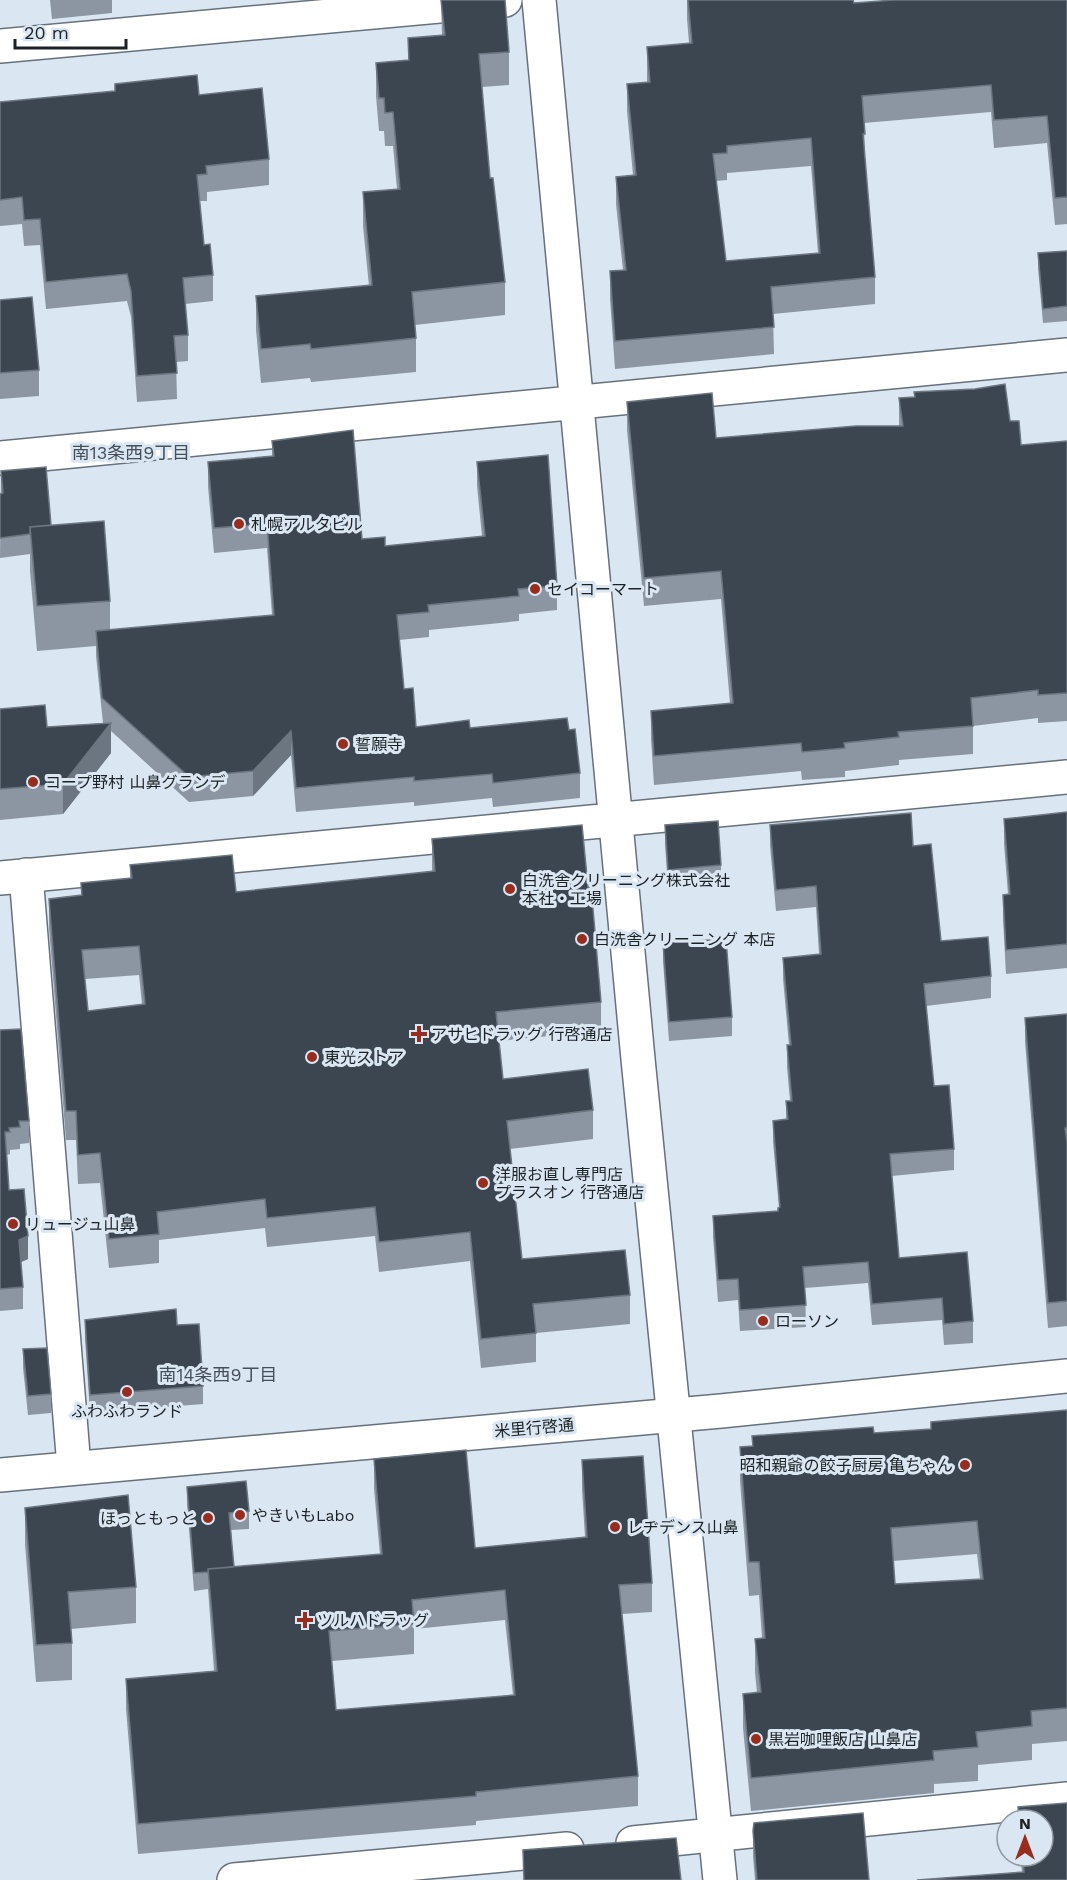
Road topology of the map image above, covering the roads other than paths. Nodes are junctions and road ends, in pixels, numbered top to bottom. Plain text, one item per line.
1 (505, 0) edge
2 (539, 0) edge
3 (0, 46) edge
4 (1067, 355) edge
5 (578, 404) junction
6 (0, 458) edge
7 (1067, 777) edge
8 (617, 820) junction
9 (13, 876) edge
10 (1067, 1376) edge
11 (675, 1414) junction
12 (74, 1467) junction
13 (0, 1475) edge
14 (1067, 1799) edge
15 (716, 1834) junction
16 (234, 1880) edge
17 (720, 1880) edge

1 - 3 street
2 - 5 street
4 - 5 street
5 - 6 street
5 - 8 street
7 - 8 street
8 - 9 street
8 - 11 street
9 - 12 street
10 - 11 street, 米里行啓通
11 - 12 street, 米里行啓通
11 - 15 street
12 - 13 street, 米里行啓通
14 - 15 street
15 - 16 street
15 - 17 street

